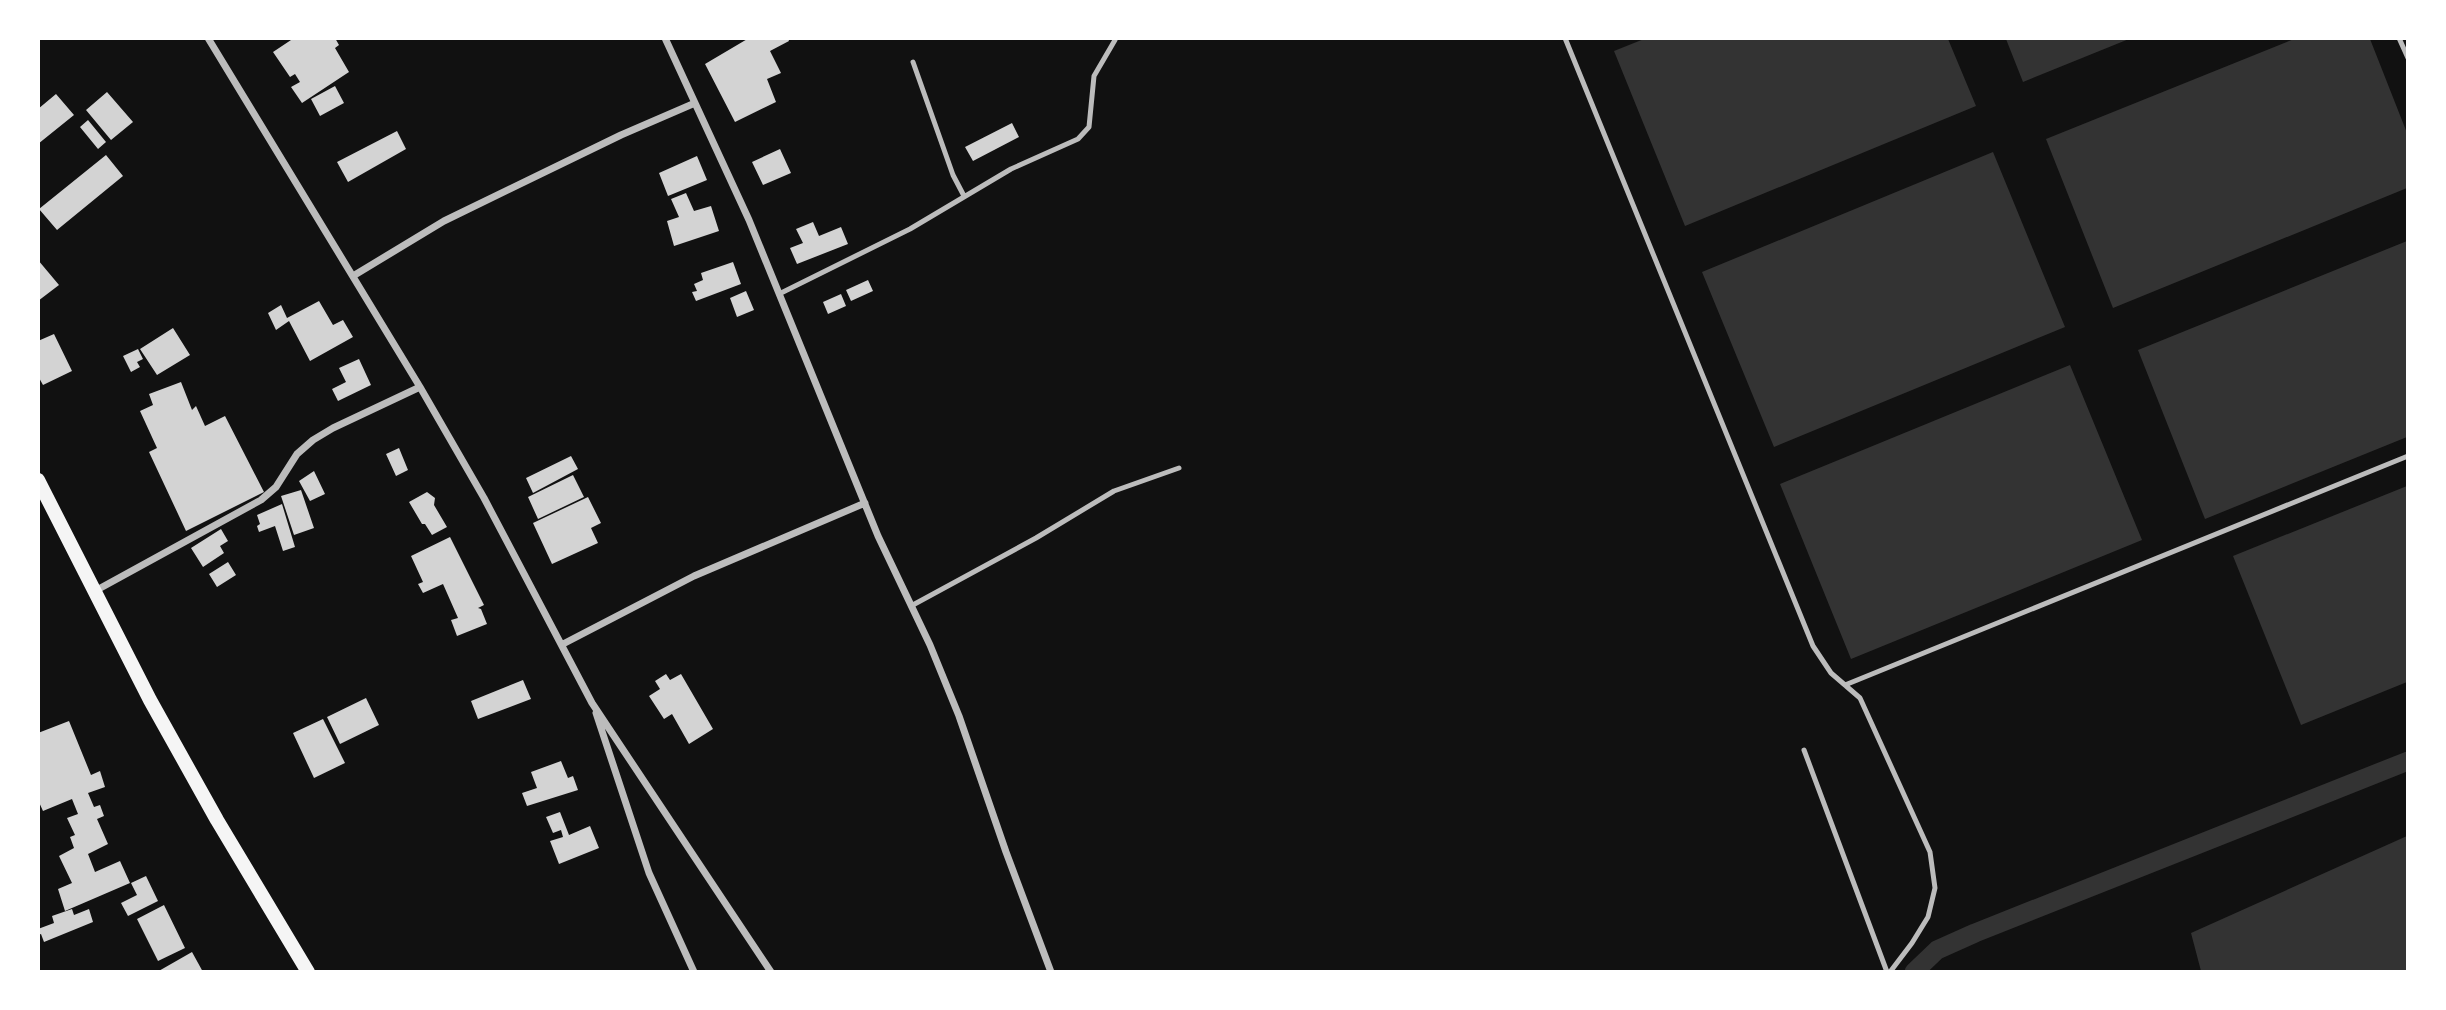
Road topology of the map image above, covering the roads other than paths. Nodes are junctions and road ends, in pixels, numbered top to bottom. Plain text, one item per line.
1 (208, 38) edge
2 (665, 38) edge
3 (1565, 38) edge
4 (2399, 38) edge
5 (1115, 40) dead end
6 (2407, 58) edge
7 (913, 62) dead end
8 (695, 103) junction
9 (964, 196) junction
10 (353, 276) junction
11 (779, 294) junction
12 (420, 387) junction
13 (2407, 456) edge
14 (1179, 468) dead end
15 (38, 480) edge
16 (864, 503) junction
17 (94, 591) junction
18 (911, 606) junction
19 (563, 644) junction
20 (1845, 685) junction
21 (592, 703) junction
22 (1804, 750) dead end
23 (308, 971) edge
24 (694, 971) edge
25 (771, 971) edge
26 (1051, 971) edge
27 (1889, 971) edge

1 - 10 street
2 - 8 street
3 - 20 lane
4 - 6 lane
5 - 9 lane
7 - 9 lane
8 - 10 street
8 - 11 street
9 - 11 lane
10 - 12 street
11 - 16 street
12 - 17 street
12 - 19 street
13 - 20 lane
14 - 18 lane
15 - 17 main road
16 - 18 street
16 - 19 street
17 - 23 main road
18 - 26 street
19 - 21 street
20 - 27 lane
21 - 24 street
21 - 25 street
22 - 27 lane

